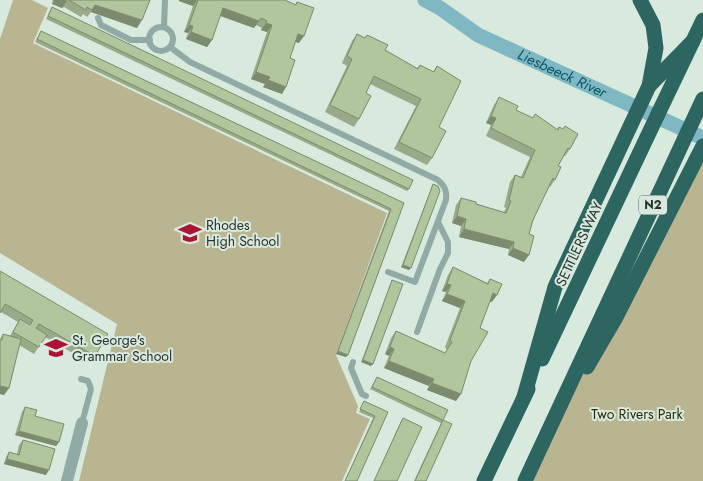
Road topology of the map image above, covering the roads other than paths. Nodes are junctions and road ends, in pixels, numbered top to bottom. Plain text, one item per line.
1 (165, 0) edge
2 (640, 0) edge
3 (98, 18) edge
4 (703, 20) edge
5 (164, 27) junction
6 (703, 34) edge
7 (150, 40) junction
8 (170, 47) junction
9 (647, 89) junction
10 (703, 99) edge
11 (703, 146) edge
12 (438, 222) junction
13 (388, 272) dead end
14 (418, 332) dead end
15 (353, 362) dead end
16 (81, 379) dead end
17 (366, 396) dead end
18 (524, 397) junction
19 (82, 423) joint
20 (540, 448) junction
21 (67, 481) edge
22 (484, 481) edge
23 (525, 481) edge

1 - 5 lane
2 - 9 highway
3 - 7 lane
4 - 18 highway, SETTLERS WAY / N2, bridge
5 - 7 lane
5 - 8 lane
6 - 9 highway
7 - 8 lane
8 - 12 lane
9 - 18 highway
10 - 20 highway, N2
11 - 20 highway
12 - 13 lane
12 - 14 lane
15 - 17 lane
16 - 19 lane
18 - 22 highway, SETTLERS WAY / N2
19 - 21 street
20 - 23 highway, N2

